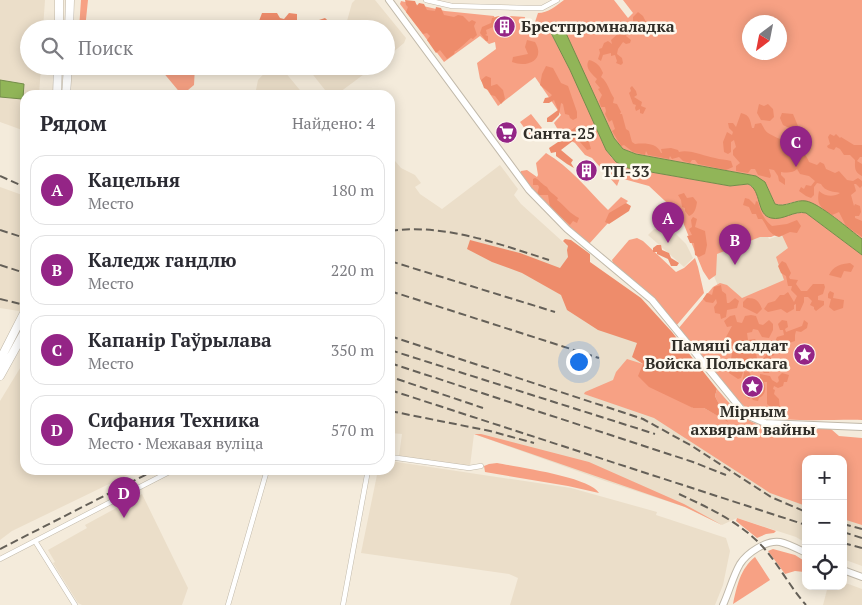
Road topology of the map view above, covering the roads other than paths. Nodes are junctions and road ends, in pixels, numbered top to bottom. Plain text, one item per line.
1 (59, 0) edge
2 (70, 0) edge
3 (389, 0) edge
4 (426, 0) edge
5 (557, 0) edge
6 (59, 20) edge
7 (70, 20) edge
8 (58, 75) edge
9 (67, 75) edge
10 (57, 90) edge
11 (66, 90) edge
12 (20, 321) edge
13 (20, 340) edge
14 (8, 356) dead end
15 (0, 360) edge
16 (0, 367) edge
17 (0, 376) edge
18 (862, 427) edge
19 (395, 458) edge
20 (481, 466) dead end
21 (163, 475) edge
22 (265, 475) edge
23 (367, 475) edge
24 (35, 541) junction
25 (802, 551) edge
26 (0, 560) edge
27 (847, 571) edge
28 (862, 577) edge
29 (75, 605) edge
30 (228, 605) edge
31 (343, 605) edge
32 (724, 605) edge

1 - 6 highway
2 - 7 highway
3 - 18 main road
4 - 5 street
8 - 10 highway
9 - 11 highway
12 - 15 highway
13 - 17 highway
14 - 16 street
19 - 20 street
21 - 24 street
22 - 30 street
23 - 31 street
24 - 26 street
24 - 29 street
25 - 32 main road
27 - 28 main road

